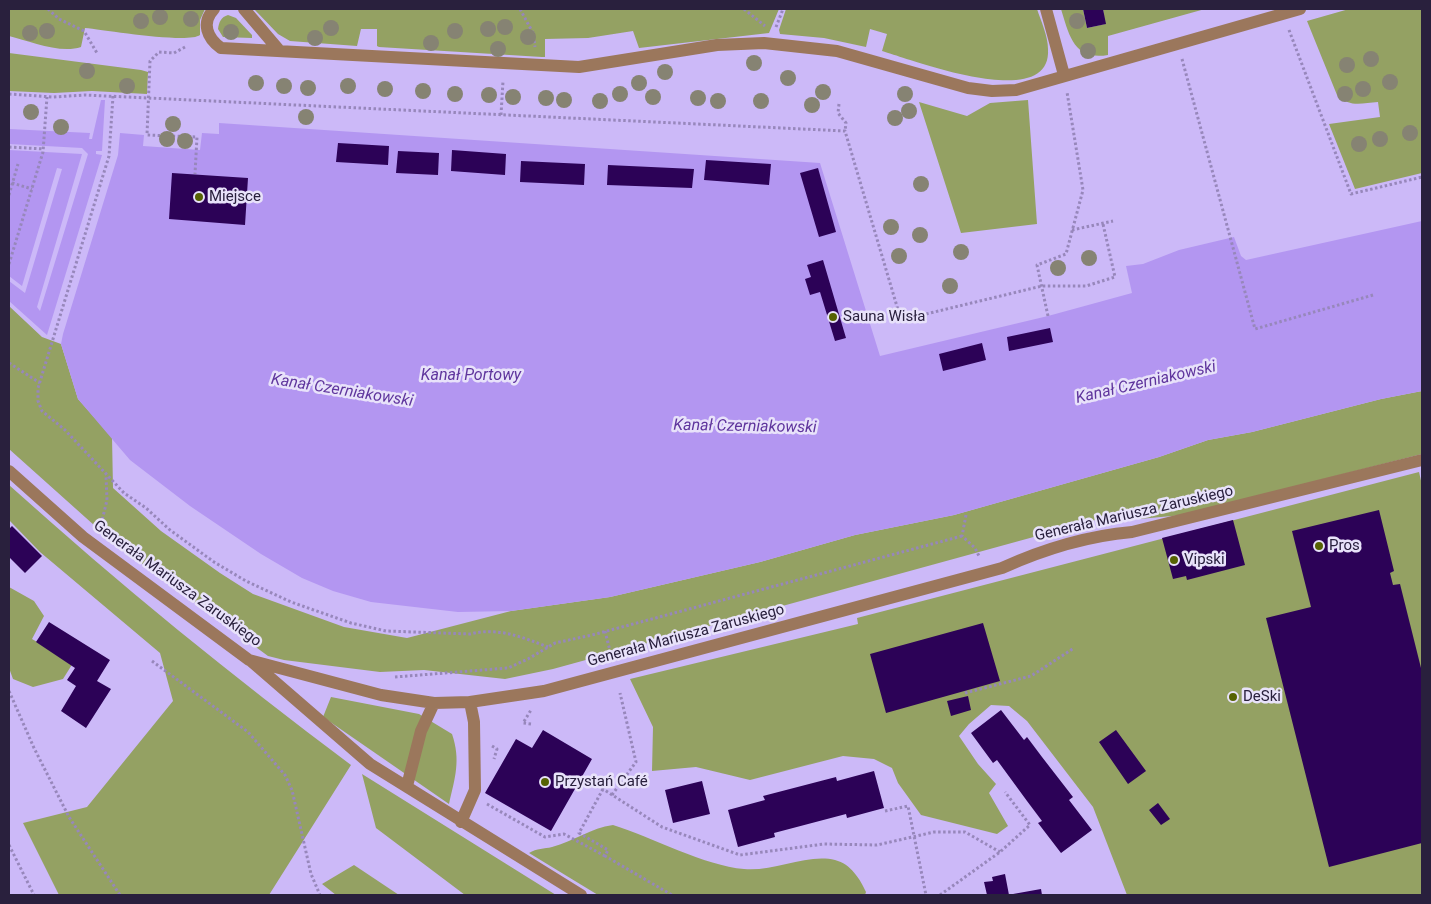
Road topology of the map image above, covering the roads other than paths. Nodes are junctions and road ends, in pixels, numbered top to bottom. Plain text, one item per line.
1 (214, 9) edge
2 (244, 9) edge
3 (1046, 9) edge
4 (1300, 9) edge
5 (278, 49) junction
6 (1064, 75) junction
7 (1422, 460) edge
8 (9, 471) edge
9 (249, 660) junction
10 (470, 702) junction
11 (434, 703) junction
12 (407, 786) junction
13 (461, 822) junction
14 (581, 895) edge

1 - 5 lane
2 - 5 lane
3 - 6 lane
4 - 6 lane
5 - 6 lane
7 - 10 lane, Generała Mariusza Zaruskiego
8 - 9 lane, Generała Mariusza Zaruskiego
9 - 11 lane, Generała Mariusza Zaruskiego
9 - 12 lane
10 - 11 lane, Generała Mariusza Zaruskiego
10 - 13 lane
11 - 12 lane
12 - 13 lane
13 - 14 lane

